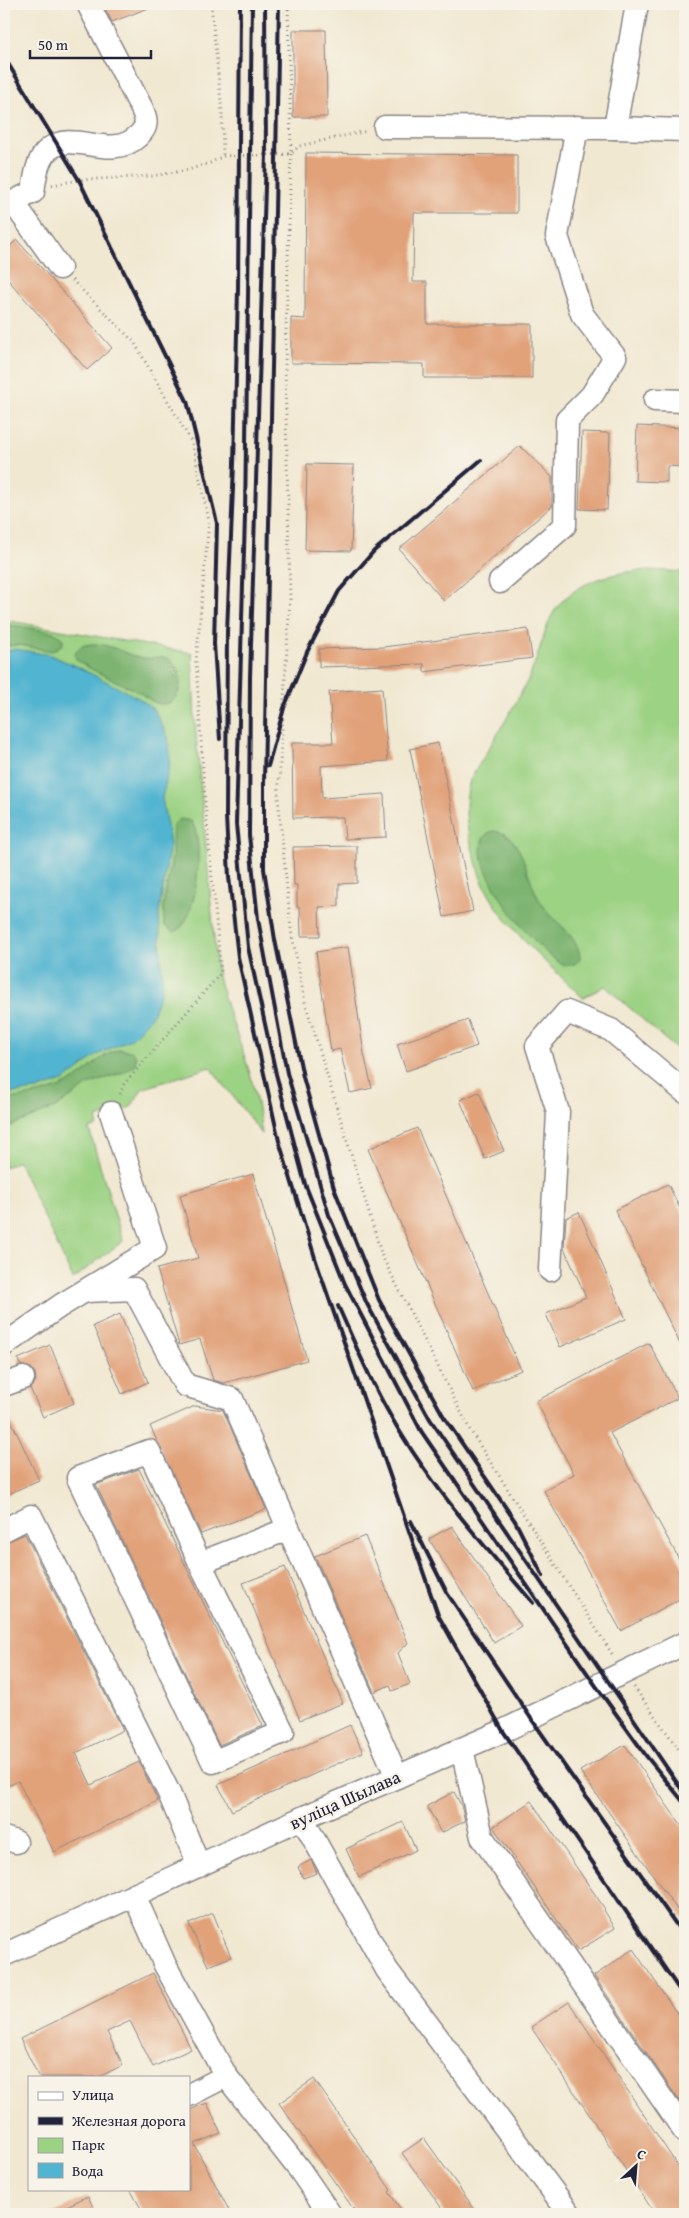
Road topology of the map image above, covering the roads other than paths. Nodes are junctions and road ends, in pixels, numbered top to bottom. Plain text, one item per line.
1 (88, 4) edge
2 (637, 4) edge
3 (385, 127) road end
4 (577, 127) junction
5 (615, 128) junction
6 (685, 130) edge
7 (8, 202) edge
8 (60, 268) road end
9 (656, 400) dead end
10 (685, 401) edge
11 (500, 582) dead end
12 (685, 1092) edge
13 (111, 1113) road end
14 (550, 1270) dead end
15 (86, 1291) junction
16 (4, 1345) edge
17 (288, 1529) junction
18 (4, 1530) edge
19 (200, 1563) junction
20 (685, 1643) edge
21 (462, 1749) junction
22 (397, 1777) junction
23 (302, 1818) junction
24 (198, 1866) junction
25 (134, 1895) junction
26 (4, 1955) edge
27 (226, 2076) junction
28 (190, 2094) edge
29 (685, 2132) edge
30 (330, 2214) edge
31 (570, 2214) edge

1 - 7 street
2 - 5 street
3 - 4 street
4 - 5 street
4 - 11 street
5 - 6 street
7 - 8 street
9 - 10 street
12 - 14 street
13 - 15 street
15 - 16 street
15 - 17 street
17 - 19 street
17 - 22 street
18 - 24 street
19 - 19 street
20 - 21 street, вуліца Шылава
21 - 22 street, вуліца Шылава
21 - 29 street
22 - 23 street, вуліца Шылава
23 - 24 street, вуліца Шылава
23 - 31 street
24 - 25 street, вуліца Шылава
25 - 26 street, вуліца Шылава
25 - 27 street
27 - 28 street
27 - 30 street

